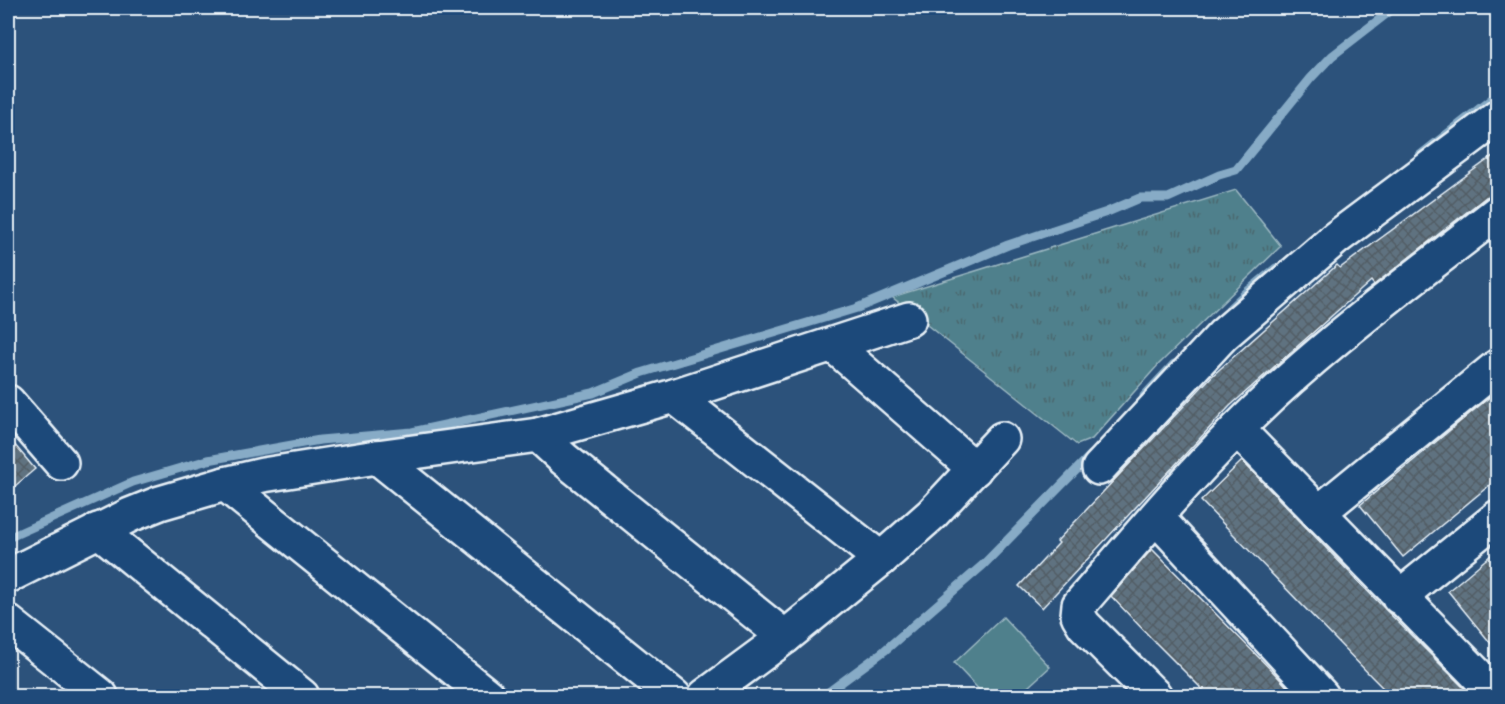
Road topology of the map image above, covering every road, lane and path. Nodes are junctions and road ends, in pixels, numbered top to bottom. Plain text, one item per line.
1 (1497, 117) edge
2 (1497, 212) edge
3 (909, 319) dead end
4 (833, 345) junction
5 (1497, 366) edge
6 (674, 396) junction
7 (8, 402) edge
8 (1237, 429) junction
9 (538, 435) junction
10 (1002, 439) dead end
11 (377, 456) junction
12 (61, 464) dead end
13 (1100, 468) dead end
14 (975, 469) junction
15 (225, 484) junction
16 (1318, 513) junction
17 (1156, 517) junction
18 (1497, 517) edge
19 (98, 530) junction
20 (881, 559) junction
21 (8, 576) edge
22 (1399, 597) junction
23 (8, 622) edge
24 (785, 637) junction
25 (1492, 682) edge
26 (101, 696) edge
27 (302, 696) edge
28 (488, 696) edge
29 (674, 696) edge
30 (705, 696) edge
31 (1155, 696) edge
32 (1322, 696) edge

1 - 13 street
2 - 8 street
3 - 4 street
4 - 6 street
4 - 14 street
5 - 16 street
6 - 9 street
6 - 20 street
7 - 12 street
8 - 16 street
8 - 17 street
9 - 11 street
9 - 24 street
10 - 14 street
11 - 15 street
11 - 29 street
14 - 20 street
15 - 19 street
15 - 28 street
16 - 22 street
17 - 31 street
17 - 32 street
18 - 22 street
19 - 21 street
19 - 27 street
20 - 24 street
22 - 25 street
23 - 26 street
24 - 30 street

